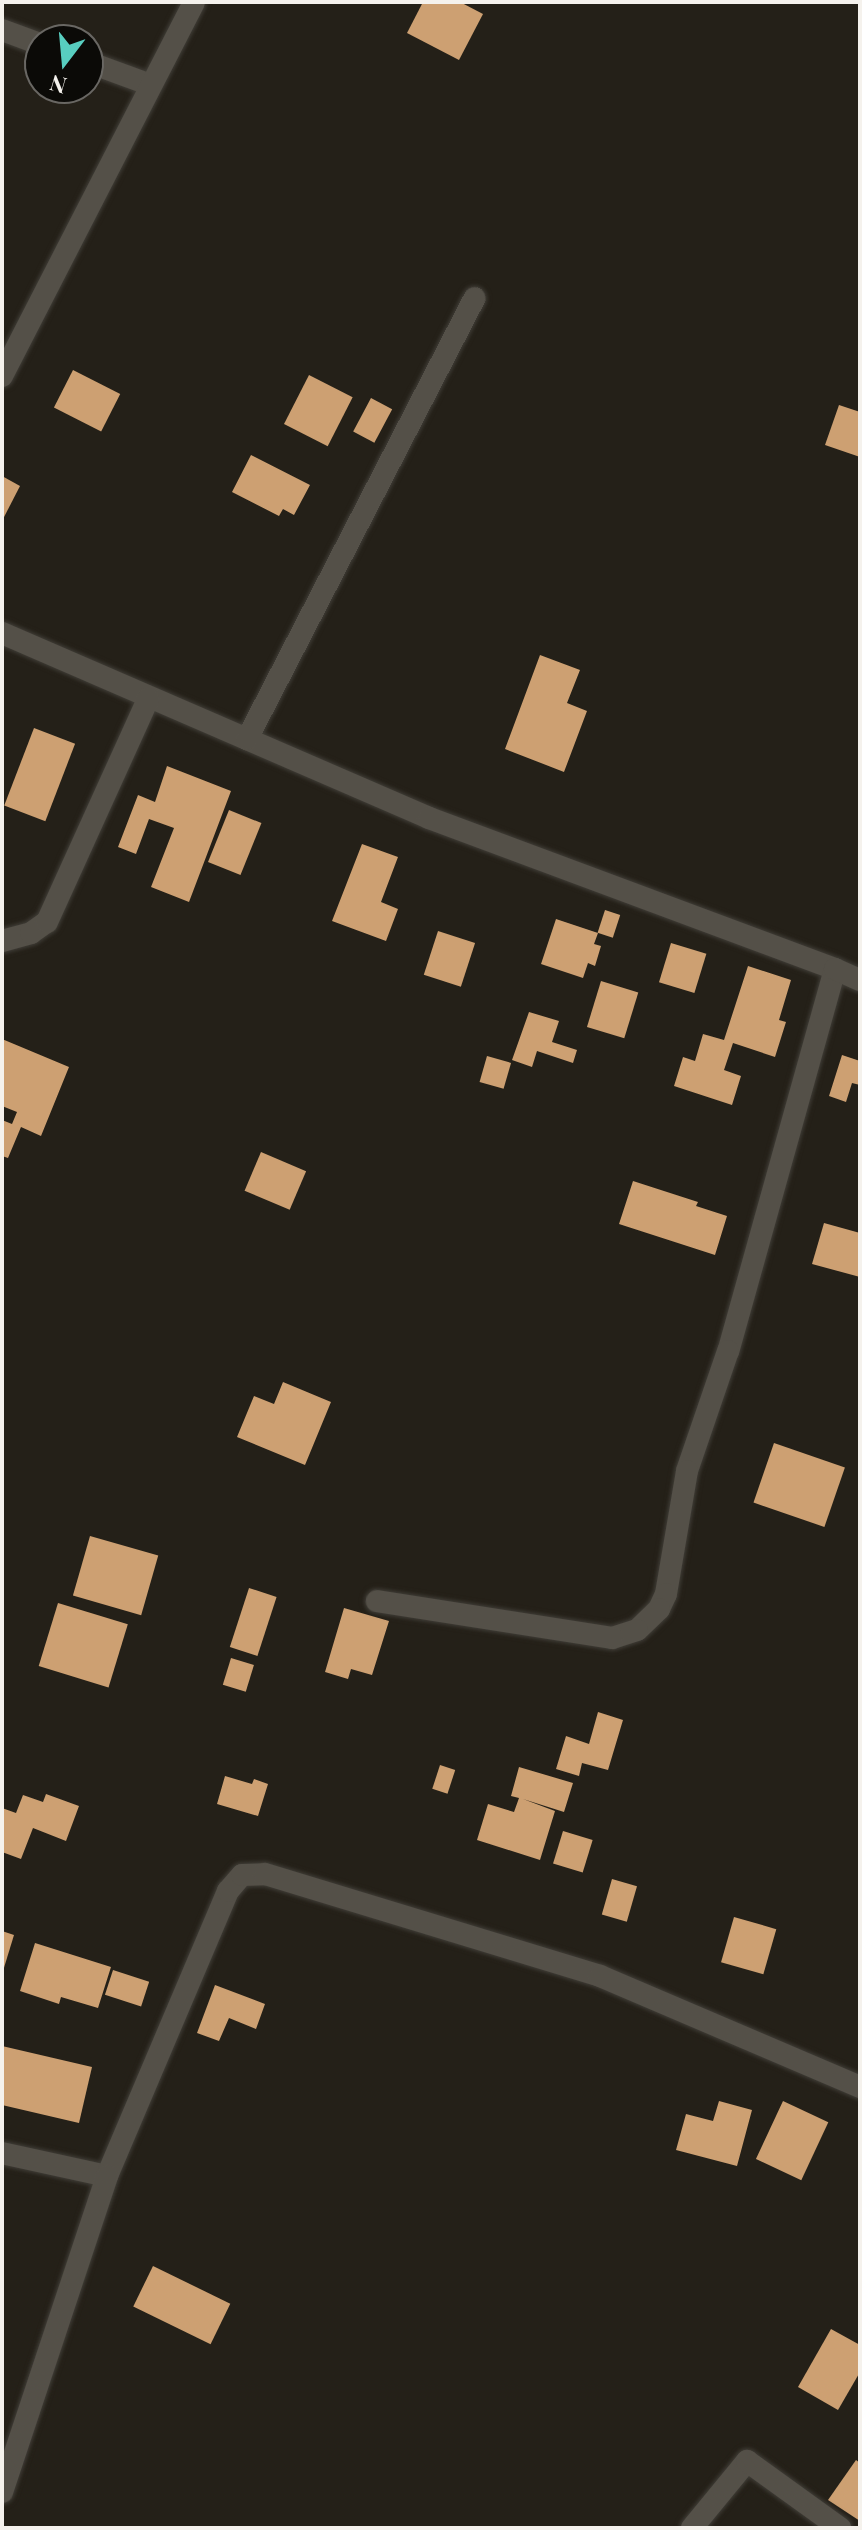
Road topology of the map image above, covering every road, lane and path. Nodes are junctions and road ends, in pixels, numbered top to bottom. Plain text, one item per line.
1 (194, 2) edge
2 (2, 30) edge
3 (24, 38) edge
4 (104, 68) edge
5 (151, 85) junction
6 (475, 298) dead end
7 (2, 376) edge
8 (2, 633) edge
9 (148, 699) junction
10 (247, 739) junction
11 (2, 941) edge
12 (835, 969) junction
13 (860, 980) edge
14 (377, 1601) dead end
15 (860, 2087) edge
16 (2, 2153) edge
17 (107, 2176) junction
18 (2, 2492) edge
19 (692, 2528) edge
20 (840, 2528) edge

1 - 5 street
2 - 3 street
4 - 5 street
5 - 7 street
6 - 10 street
8 - 9 street
9 - 10 street
9 - 11 street
10 - 12 street
12 - 13 street
12 - 14 street
15 - 17 street
16 - 17 street
17 - 18 street
19 - 20 street

